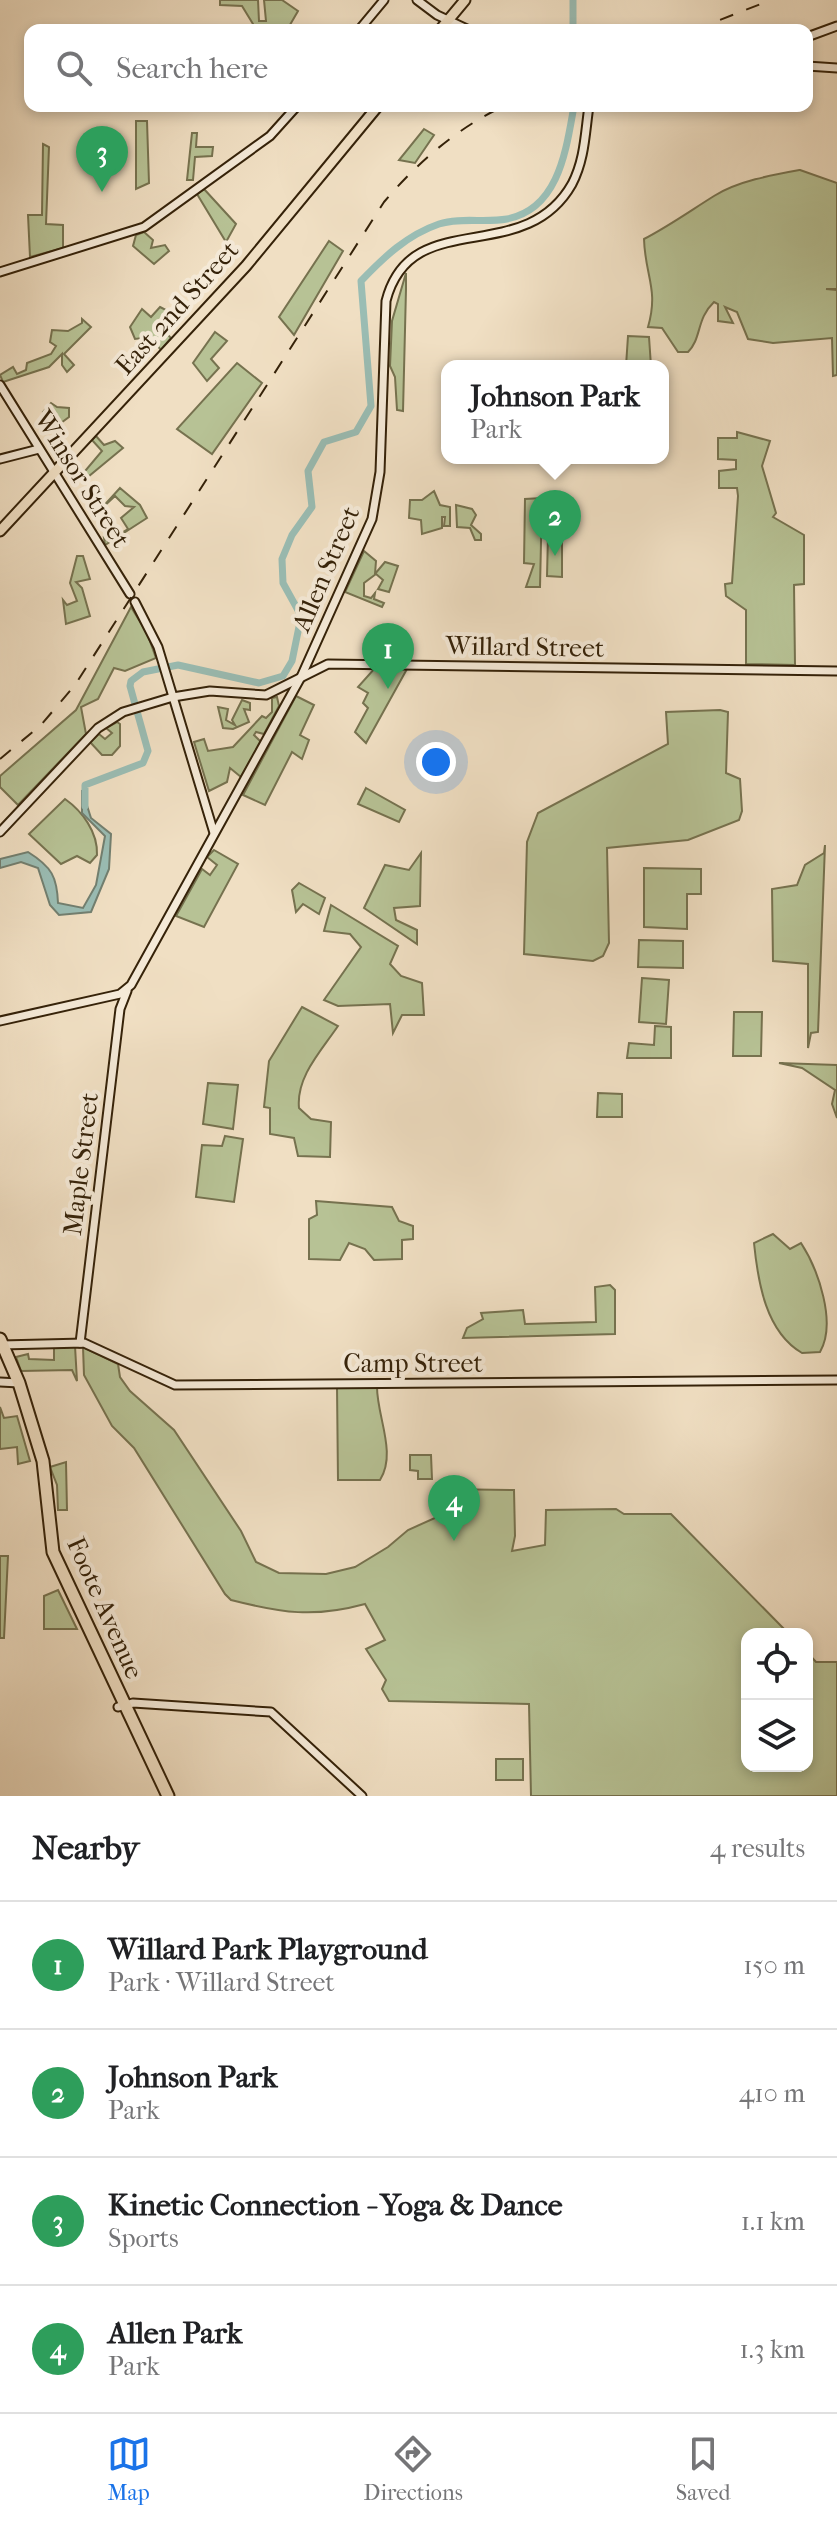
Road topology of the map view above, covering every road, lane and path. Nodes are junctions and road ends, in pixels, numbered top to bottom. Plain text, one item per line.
1 (384, 0) edge
2 (417, 0) edge
3 (465, 0) edge
4 (448, 21) junction
5 (364, 24) edge
6 (445, 24) edge
7 (455, 24) edge
8 (837, 26) edge
9 (813, 35) edge
10 (813, 66) edge
11 (837, 68) edge
12 (292, 112) edge
13 (373, 112) edge
14 (588, 112) edge
15 (0, 272) edge
16 (0, 385) edge
17 (39, 449) junction
18 (0, 459) edge
19 (54, 474) junction
20 (0, 518) edge
21 (13, 518) junction
22 (0, 531) edge
23 (130, 594) dead end
24 (135, 602) dead end
25 (837, 671) edge
26 (301, 677) junction
27 (173, 697) junction
28 (215, 824) junction
29 (0, 832) edge
30 (127, 991) junction
31 (0, 1021) edge
32 (80, 1343) junction
33 (1, 1346) edge
34 (837, 1380) edge
35 (10, 1382) edge
36 (122, 1706) junction
37 (161, 1796) edge
38 (168, 1796) edge
39 (362, 1796) edge

1 - 5 street
2 - 4 street
3 - 4 main road
4 - 6 main road
4 - 7 street
8 - 9 street
10 - 11 street
12 - 15 street
13 - 19 main road, East 2nd Street
14 - 26 street, Allen Street
16 - 17 street, Winsor Street
17 - 18 street
17 - 19 street, Winsor Street
19 - 21 main road, East 2nd Street
19 - 23 street, Winsor Street
20 - 21 street
21 - 22 main road, East 2nd Street
24 - 27 street
25 - 26 street, Willard Street
26 - 27 street, Willard Street
26 - 28 street, Allen Street
27 - 28 street
27 - 29 street, Willard Street
28 - 30 street, Allen Street
30 - 31 street
30 - 32 street, Maple Street
32 - 33 street, Camp Street
32 - 34 street, Camp Street
33 - 35 highway, Foote Avenue
35 - 36 highway, Foote Avenue
36 - 37 highway, Foote Avenue
36 - 38 highway, Foote Avenue
36 - 39 street

